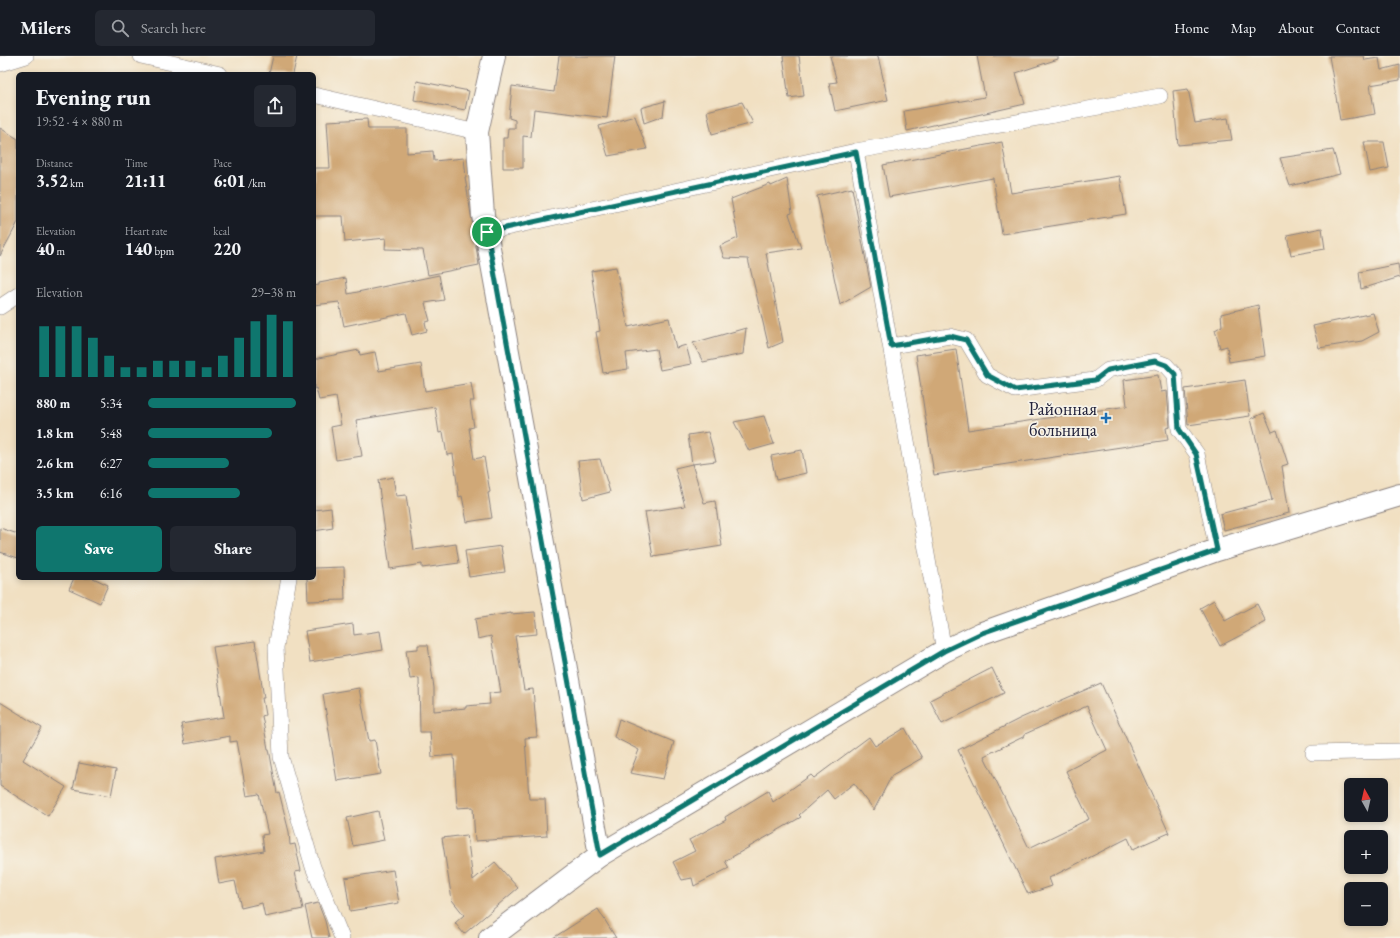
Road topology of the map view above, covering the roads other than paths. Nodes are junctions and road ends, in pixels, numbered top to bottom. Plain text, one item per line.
1 (26, 56) edge
2 (141, 56) edge
3 (494, 56) edge
4 (0, 64) edge
5 (211, 72) edge
6 (316, 95) edge
7 (1160, 96) dead end
8 (477, 132) junction
9 (856, 152) junction
10 (487, 232) junction
11 (16, 296) edge
12 (0, 307) edge
13 (891, 346) junction
14 (1400, 495) edge
15 (1217, 550) junction
16 (289, 580) edge
17 (944, 651) junction
18 (1400, 751) edge
19 (1313, 753) dead end
20 (600, 855) junction
21 (342, 938) edge
22 (490, 938) edge

1 - 4 street
2 - 5 street
3 - 8 main road
6 - 8 street
7 - 9 street
8 - 10 main road
9 - 10 street
9 - 13 street
10 - 20 main road
11 - 12 street
13 - 15 street
13 - 17 street
14 - 15 main road
15 - 17 main road
16 - 21 street
17 - 20 main road
18 - 19 street
20 - 22 main road

